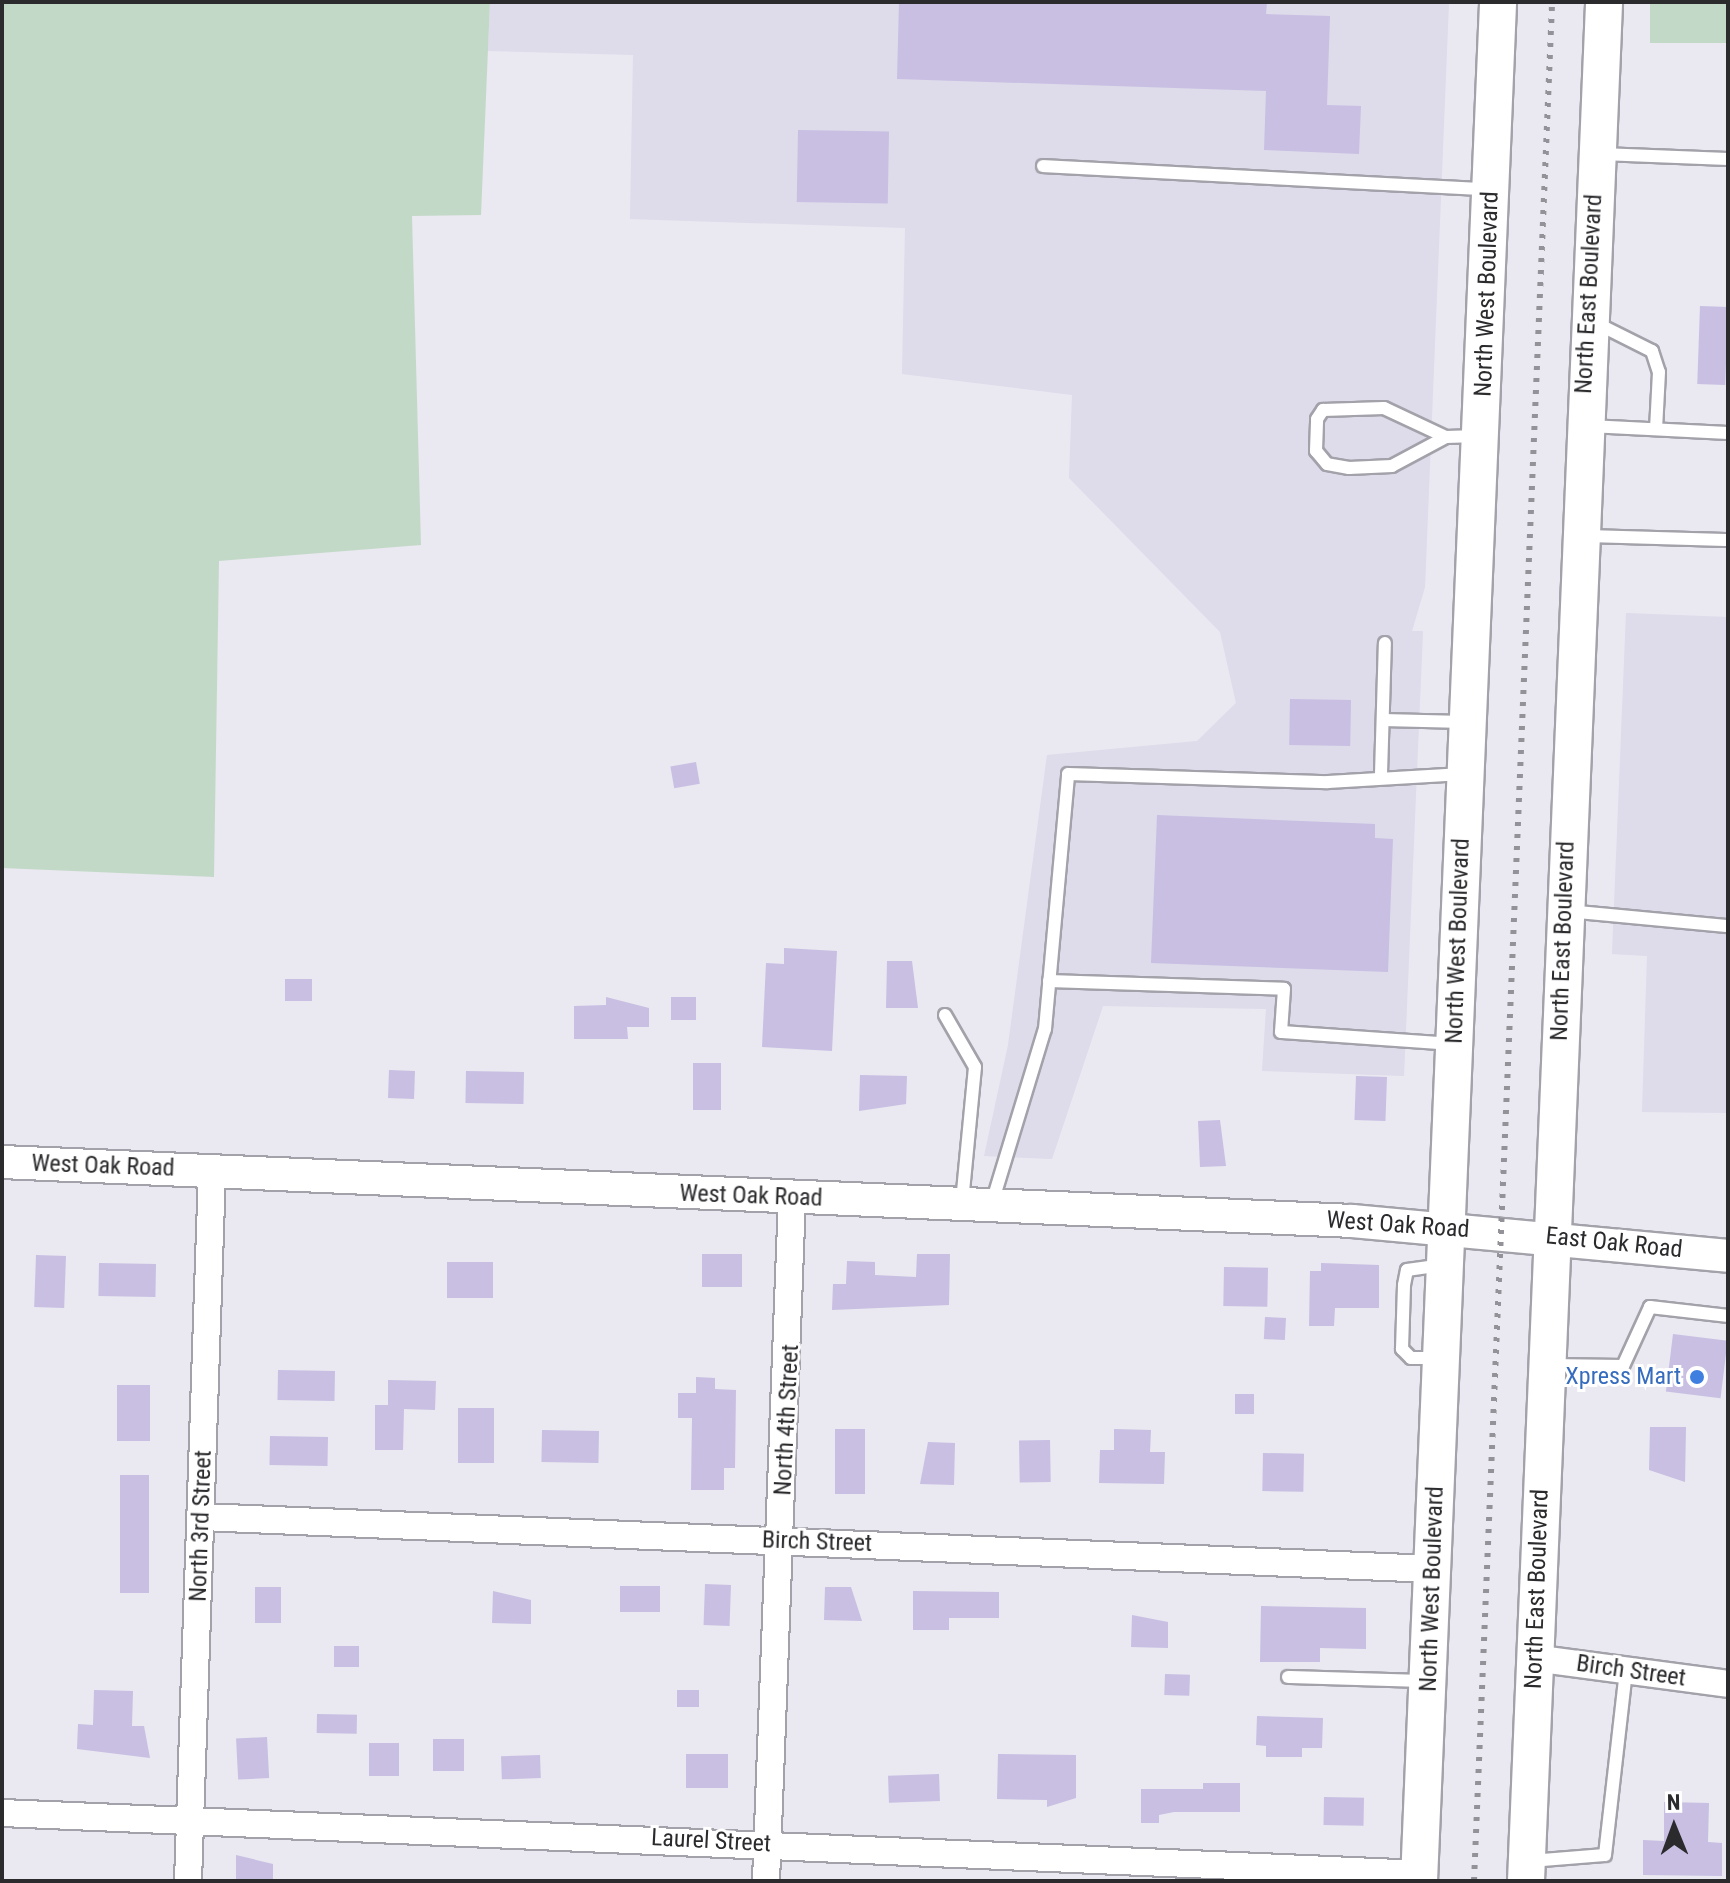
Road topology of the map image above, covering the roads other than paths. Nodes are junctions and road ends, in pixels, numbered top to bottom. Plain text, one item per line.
1 (1498, 2) edge
2 (1604, 2) edge
3 (1598, 154) junction
4 (1728, 159) edge
5 (1043, 166) dead end
6 (1491, 189) junction
7 (1588, 320) junction
8 (1581, 425) junction
9 (1656, 429) junction
10 (1728, 433) edge
11 (1463, 437) junction
12 (1578, 535) junction
13 (1728, 540) edge
14 (1385, 643) dead end
15 (1383, 720) junction
16 (1468, 722) junction
17 (1381, 774) junction
18 (1465, 774) junction
19 (1565, 911) junction
20 (1728, 926) edge
21 (1049, 981) junction
22 (945, 1015) dead end
23 (1454, 1044) junction
24 (2, 1162) edge
25 (212, 1171) junction
26 (792, 1198) junction
27 (976, 1205) junction
28 (1447, 1228) junction
29 (1499, 1231) joint
30 (1551, 1236) junction
31 (1728, 1256) edge
32 (1728, 1316) edge
33 (1546, 1365) junction
34 (202, 1517) junction
35 (781, 1541) junction
36 (1433, 1569) junction
37 (1534, 1658) junction
38 (1626, 1671) junction
39 (1288, 1677) dead end
40 (1428, 1681) junction
41 (1728, 1684) edge
42 (2, 1813) edge
43 (190, 1821) junction
44 (768, 1844) junction
45 (1526, 1871) edge
46 (1419, 1878) edge
47 (188, 1881) edge
48 (766, 1881) edge

1 - 6 main road, North West Boulevard
2 - 3 main road, North East Boulevard
3 - 4 lane
3 - 7 main road, North East Boulevard
5 - 6 lane
6 - 11 main road, North West Boulevard
7 - 8 main road, North East Boulevard
7 - 9 lane
8 - 9 lane
8 - 12 main road, North East Boulevard
9 - 10 lane
11 - 11 lane
11 - 16 main road, North West Boulevard
12 - 13 lane
12 - 19 main road, North East Boulevard
14 - 15 lane
15 - 16 lane
15 - 17 lane
16 - 18 main road, North West Boulevard
17 - 18 lane
17 - 21 lane
18 - 23 main road, North West Boulevard
19 - 20 lane
19 - 30 main road, North East Boulevard
21 - 23 lane
21 - 27 lane
22 - 27 lane
23 - 28 main road, North West Boulevard
24 - 25 street, West Oak Road
25 - 26 street, West Oak Road
25 - 34 street, North 3rd Street
26 - 27 street, West Oak Road
26 - 35 street, North 4th Street
27 - 28 street, West Oak Road
28 - 29 street, West Oak Road
28 - 36 main road, North West Boulevard
29 - 30 street, East Oak Road
30 - 31 street, East Oak Road
30 - 33 main road, North East Boulevard
32 - 33 lane
33 - 37 main road, North East Boulevard
34 - 35 street, Birch Street
34 - 43 street, North 3rd Street
35 - 36 street, Birch Street
35 - 44 street, North 4th Street
36 - 40 main road, North West Boulevard
37 - 38 street, Birch Street
37 - 45 main road, North East Boulevard
38 - 41 street, Birch Street
38 - 45 lane
39 - 40 lane
40 - 46 main road, North West Boulevard
42 - 43 street, Laurel Street
43 - 44 street, Laurel Street
43 - 47 street, North 3rd Street
44 - 46 street, Laurel Street
44 - 48 street, North 4th Street

